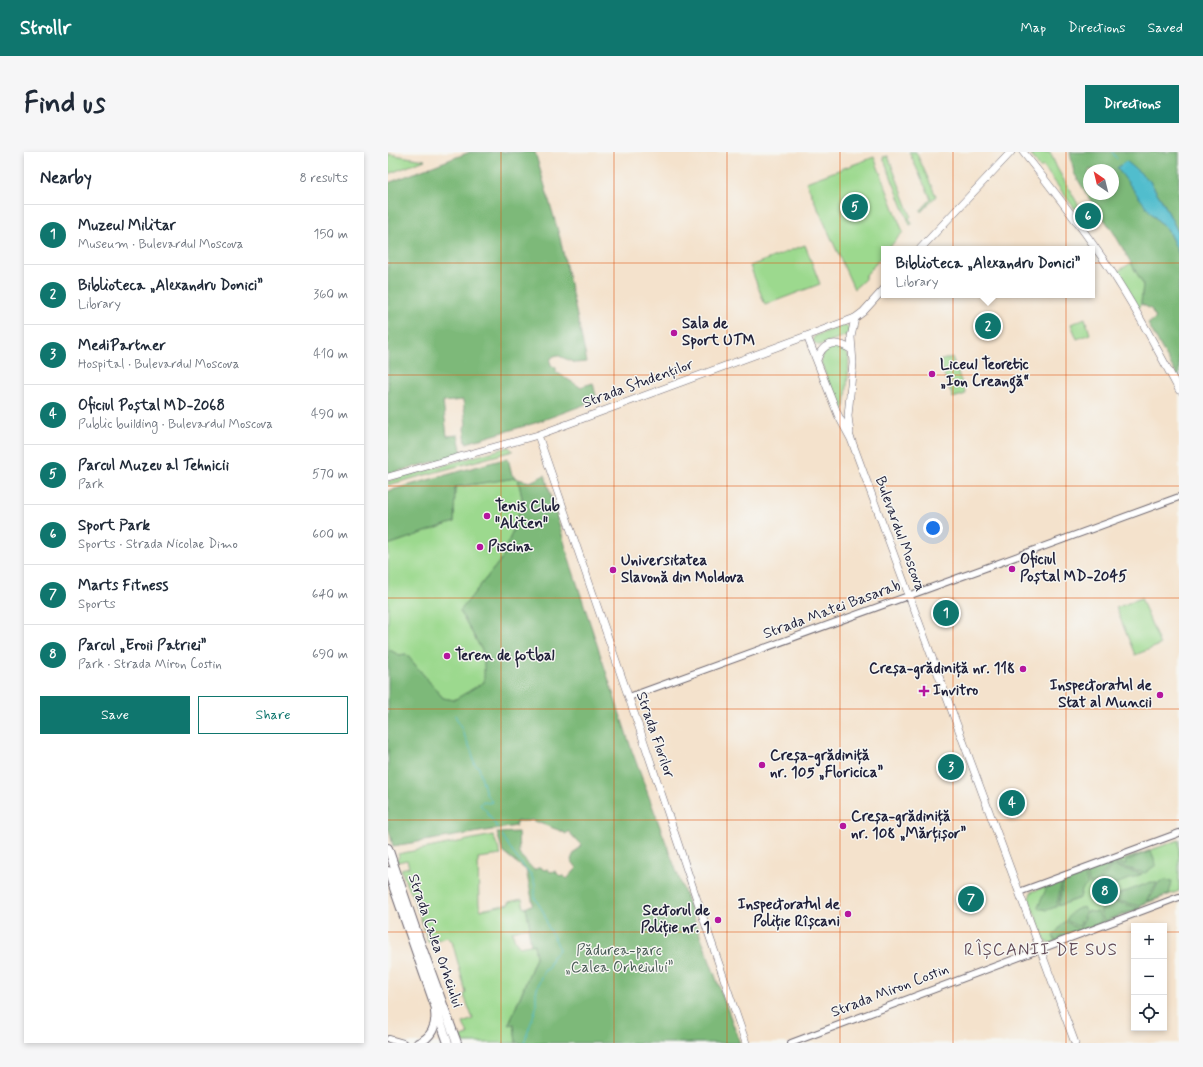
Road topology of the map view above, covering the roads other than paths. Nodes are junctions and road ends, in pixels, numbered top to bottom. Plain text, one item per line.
1 (1011, 152) edge
2 (1023, 152) edge
3 (923, 246) edge
4 (1093, 246) edge
5 (1095, 248) edge
6 (881, 292) edge
7 (855, 318) junction
8 (807, 336) junction
9 (852, 350) junction
10 (817, 360) junction
11 (1179, 390) edge
12 (849, 408) junction
13 (836, 409) junction
14 (538, 435) junction
15 (851, 439) junction
16 (388, 477) edge
17 (1179, 497) edge
18 (909, 596) junction
19 (629, 697) junction
20 (1179, 833) edge
21 (388, 848) edge
22 (388, 871) edge
23 (1019, 892) junction
24 (1179, 897) edge
25 (1040, 950) junction
26 (434, 997) junction
27 (388, 1038) edge
28 (395, 1043) edge
29 (403, 1043) edge
30 (418, 1043) edge
31 (448, 1043) edge
32 (457, 1043) edge
33 (746, 1043) edge
34 (791, 1043) edge
35 (1075, 1043) edge

1 - 3 main road
2 - 4 main road
5 - 11 main road
6 - 7 main road, Strada Studenților
7 - 8 main road, Strada Studenților
7 - 9 main road, Bulevardul Moscova
8 - 10 main road, Bulevardul Moscova
8 - 14 main road, Strada Studenților
9 - 10 main road
9 - 12 main road, Bulevardul Moscova
10 - 13 main road, Bulevardul Moscova
12 - 13 main road
12 - 15 main road, Bulevardul Moscova
13 - 15 main road, Bulevardul Moscova
14 - 16 main road, Strada Studenților
14 - 19 main road, Strada Florilor
15 - 18 main road, Bulevardul Moscova
17 - 18 street, Strada Matei Basarab
18 - 19 street, Strada Matei Basarab
18 - 23 main road, Bulevardul Moscova
19 - 33 main road, Strada Florilor
20 - 23 street
21 - 26 highway, Strada Calea Orheiului
22 - 26 highway, Strada Calea Orheiului
23 - 25 main road, Bulevardul Moscova
24 - 25 street, Strada Miron Costin
25 - 34 street, Strada Miron Costin
25 - 35 main road, Bulevardul Moscova
26 - 30 highway
26 - 31 highway, Strada Calea Orheiului
26 - 32 highway, Strada Calea Orheiului
27 - 28 street
27 - 29 street

